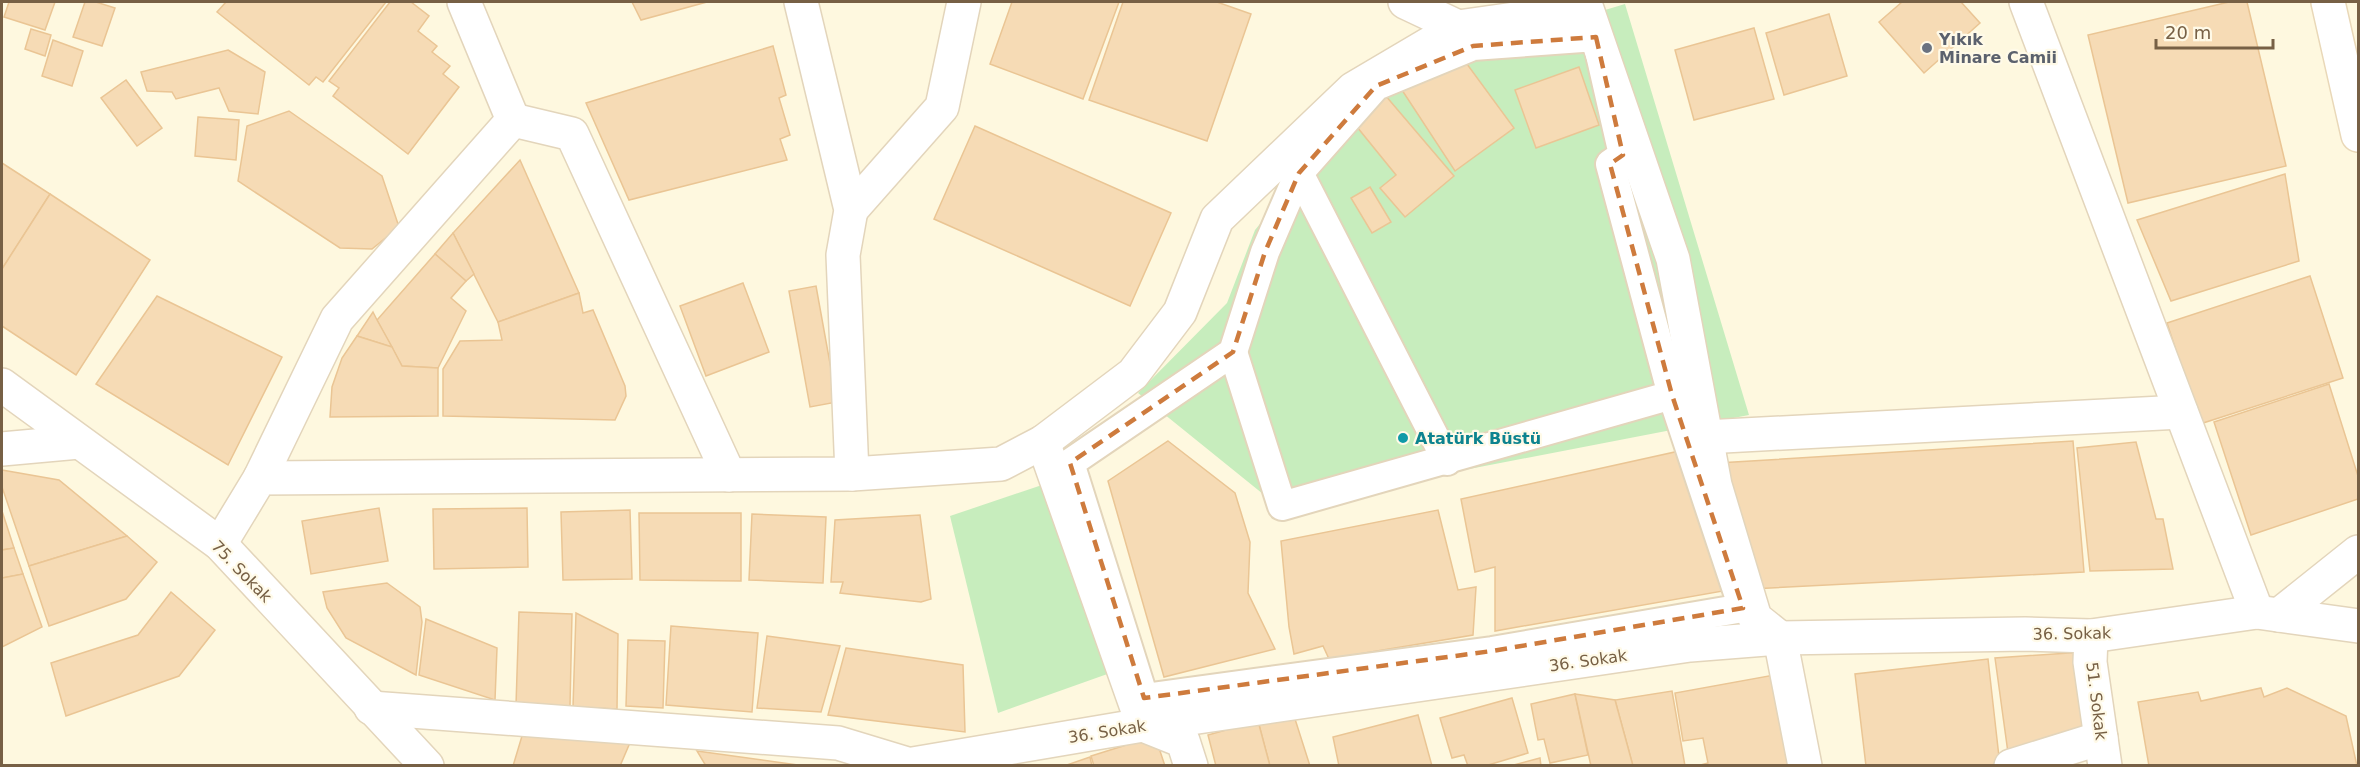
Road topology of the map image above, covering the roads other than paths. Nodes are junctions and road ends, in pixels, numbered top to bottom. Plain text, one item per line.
1 (464, 2) edge
2 (801, 2) edge
3 (964, 2) edge
4 (1405, 2) edge
5 (2026, 2) edge
6 (2328, 2) edge
7 (1597, 16) edge
8 (1458, 27) junction
9 (513, 120) junction
10 (2358, 135) edge
11 (1299, 173) junction
12 (851, 210) junction
13 (1233, 352) junction
14 (2, 385) edge
15 (1672, 395) junction
16 (2181, 412) junction
17 (1705, 437) junction
18 (79, 442) junction
19 (1043, 442) junction
20 (2, 449) edge
21 (1447, 461) junction
22 (852, 474) junction
23 (729, 475) junction
24 (260, 478) junction
25 (220, 544) junction
26 (2358, 552) edge
27 (2268, 614) junction
28 (2358, 626) edge
29 (2091, 636) junction
30 (1780, 638) junction
31 (371, 708) junction
32 (1143, 725) junction
33 (2103, 752) edge
34 (969, 760) edge
35 (903, 764) edge
36 (427, 765) edge
37 (1191, 765) edge
38 (1804, 765) edge
39 (2011, 765) edge

1 - 9 street
2 - 12 street
3 - 12 street
4 - 8 street
5 - 16 street
6 - 10 street
7 - 8 street
7 - 11 street
7 - 15 street
7 - 17 street
8 - 19 street
9 - 23 street
9 - 24 street
11 - 13 street
11 - 21 street
12 - 22 street
13 - 15 street
13 - 21 street
14 - 18 street, 75. Sokak
15 - 21 street
16 - 17 street
16 - 27 street
17 - 30 street
18 - 20 street
18 - 25 street, 75. Sokak
19 - 22 street
19 - 32 street
22 - 23 street
23 - 24 street
24 - 25 street
25 - 31 street, 75. Sokak
26 - 27 street
27 - 28 street, 36. Sokak
27 - 29 street, 36. Sokak
29 - 30 street, 36. Sokak
29 - 33 street, 51. Sokak
30 - 32 street, 36. Sokak
30 - 38 street
31 - 35 street
31 - 36 street, 75. Sokak
32 - 34 street, 36. Sokak
32 - 37 street
33 - 39 street
34 - 35 street, 36. Sokak

